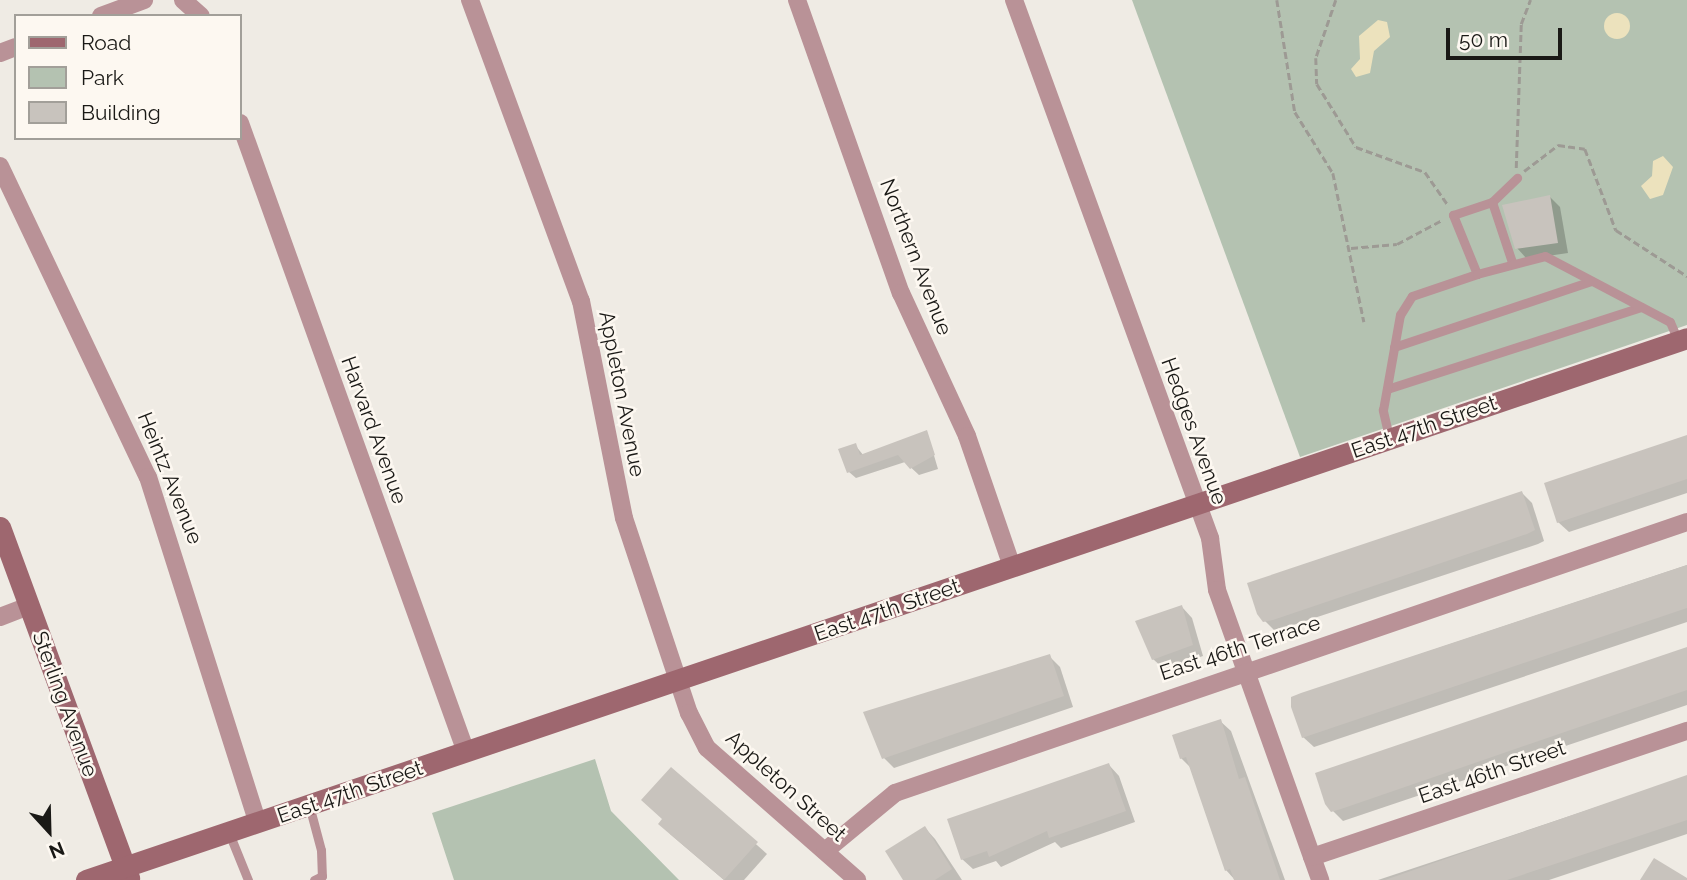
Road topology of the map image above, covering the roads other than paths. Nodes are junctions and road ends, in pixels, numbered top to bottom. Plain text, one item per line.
1 (144, 0) edge
2 (470, 0) edge
3 (797, 0) edge
4 (1014, 0) edge
5 (185, 1) edge
6 (106, 14) edge
7 (199, 14) edge
8 (242, 129) edge
9 (0, 166) edge
10 (1517, 178) road end
11 (1492, 202) junction
12 (1512, 262) junction
13 (1477, 274) junction
14 (1591, 281) junction
15 (1641, 307) junction
16 (1682, 340) edge
17 (1394, 347) junction
18 (1387, 390) junction
19 (1389, 439) junction
20 (1196, 505) junction
21 (1687, 522) edge
22 (0, 527) edge
23 (1012, 567) junction
24 (29, 606) junction
25 (0, 617) edge
26 (1246, 670) junction
27 (676, 681) junction
28 (1687, 731) edge
29 (466, 752) junction
30 (309, 805) junction
31 (258, 823) junction
32 (229, 832) junction
33 (825, 852) junction
34 (1311, 857) junction
35 (128, 873) edge
36 (247, 878) edge
37 (86, 880) edge
38 (314, 880) edge
39 (856, 880) edge
40 (1320, 880) edge

1 - 6 street
2 - 27 street, Appleton Avenue
3 - 23 street, Northern Avenue
4 - 20 street, Hedges Avenue
5 - 7 street
8 - 29 street, Harvard Avenue
9 - 31 street, Heintz Avenue
10 - 11 lane
11 - 12 lane
11 - 13 lane
12 - 13 lane
12 - 14 lane
13 - 17 lane
14 - 15 lane
14 - 17 lane
15 - 16 lane
15 - 18 lane
16 - 19 main road, East 47th Street
17 - 18 lane
18 - 19 lane
19 - 20 main road, East 47th Street
20 - 23 main road, East 47th Street
20 - 26 street, Hedges Avenue
21 - 26 street, East 46th Terrace
22 - 24 main road, Sterling Avenue
23 - 27 main road, East 47th Street
24 - 25 street
24 - 35 main road, Sterling Avenue
26 - 33 street, East 46th Terrace
26 - 34 street, Hedges Avenue
27 - 29 main road, East 47th Street
27 - 33 street, Appleton Street
28 - 34 street, East 46th Street
29 - 30 main road, East 47th Street
30 - 31 main road, East 47th Street
30 - 38 lane
31 - 32 main road, East 47th Street
32 - 35 main road, East 47th Street
32 - 36 lane
33 - 39 street, Appleton Street
34 - 40 street, Hedges Avenue
35 - 37 main road, East 47th Street

